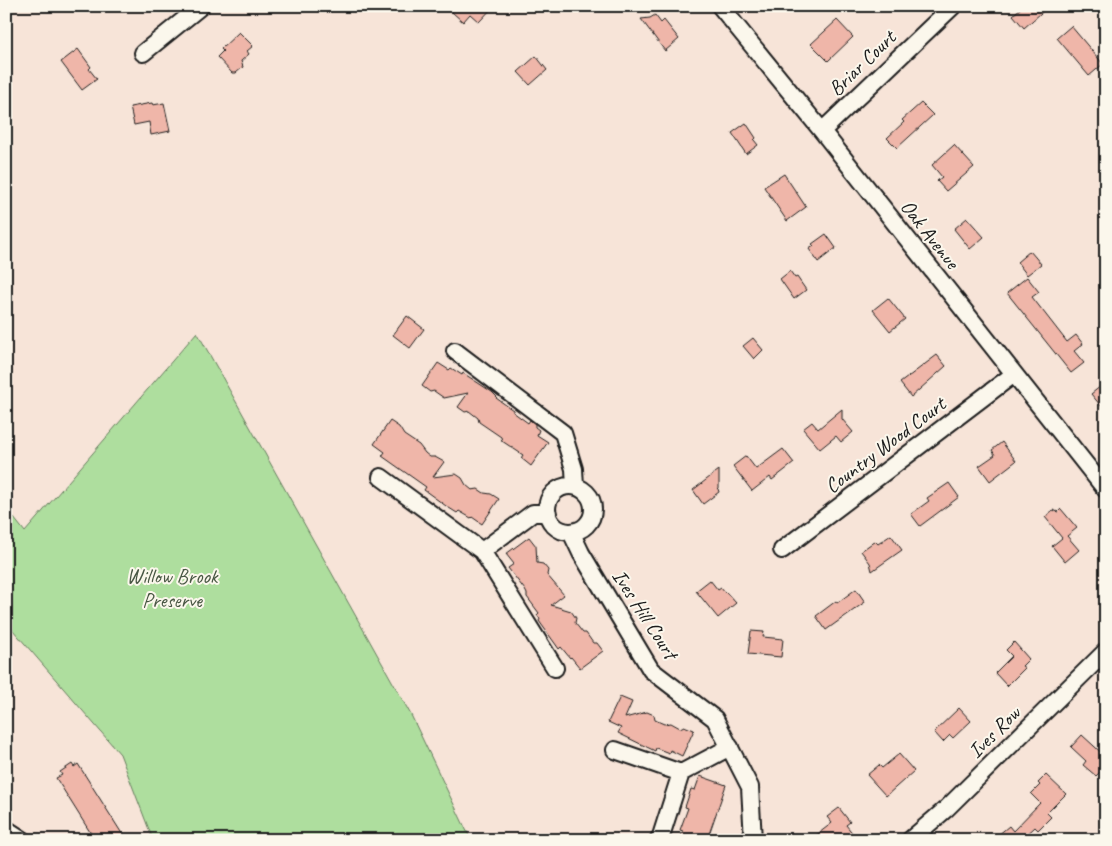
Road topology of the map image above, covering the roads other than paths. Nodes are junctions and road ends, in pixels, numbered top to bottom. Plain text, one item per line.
1 (201, 6) edge
2 (720, 6) edge
3 (953, 6) edge
4 (143, 53) dead end
5 (822, 131) junction
6 (455, 351) dead end
7 (1014, 374) junction
8 (381, 477) dead end
9 (575, 486) junction
10 (1106, 490) edge
11 (548, 513) junction
12 (572, 532) junction
13 (782, 550) dead end
14 (482, 551) junction
15 (1106, 651) edge
16 (556, 668) dead end
17 (730, 747) junction
18 (615, 750) dead end
19 (681, 773) junction
20 (6, 829) edge
21 (23, 840) edge
22 (658, 840) edge
23 (753, 840) edge
24 (910, 840) edge

1 - 4 street
2 - 5 street, Oak Avenue
3 - 5 street, Briar Court
5 - 7 street, Oak Avenue
6 - 9 street
7 - 10 street, Oak Avenue
7 - 13 street, Country Wood Court
8 - 14 street
9 - 11 street
9 - 12 street
11 - 12 street
11 - 14 street
12 - 17 street, Ives Hill Court
14 - 16 street
15 - 24 street, Ives Row
17 - 19 street
17 - 23 street, Ives Hill Court
18 - 19 street
19 - 22 street
20 - 21 street

